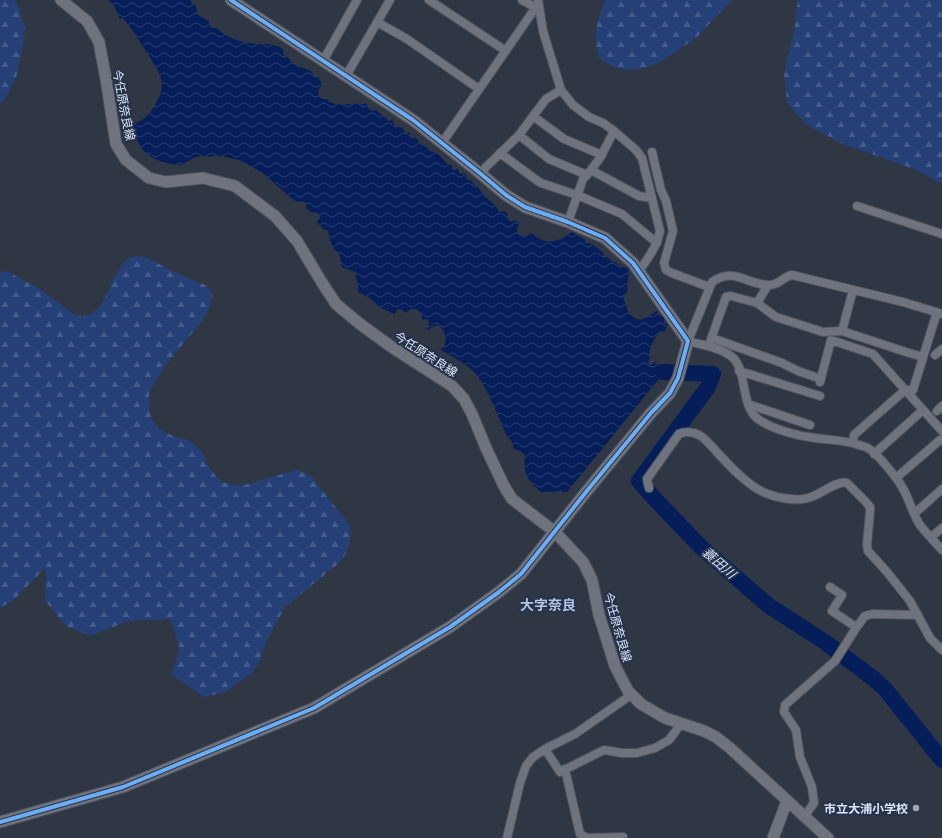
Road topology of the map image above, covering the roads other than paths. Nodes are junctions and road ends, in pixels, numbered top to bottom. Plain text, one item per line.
1 (61, 0) edge
2 (231, 0) edge
3 (357, 0) edge
4 (390, 0) edge
5 (429, 0) edge
6 (522, 0) edge
7 (537, 4) edge
8 (377, 22) junction
9 (506, 51) junction
10 (323, 61) junction
11 (346, 76) junction
12 (479, 89) junction
13 (561, 90) junction
14 (533, 116) junction
15 (614, 131) junction
16 (519, 135) junction
17 (442, 143) junction
18 (652, 152) dead end
19 (500, 153) junction
20 (602, 155) junction
21 (589, 173) junction
22 (481, 174) junction
23 (577, 195) junction
24 (652, 198) junction
25 (857, 206) dead end
26 (568, 222) junction
27 (942, 234) edge
28 (657, 243) junction
29 (639, 271) junction
30 (768, 285) junction
31 (710, 287) junction
32 (853, 290) junction
33 (757, 303) junction
34 (939, 313) edge
35 (842, 331) junction
36 (712, 338) junction
37 (688, 341) junction
38 (709, 347) junction
39 (942, 349) edge
40 (935, 355) dead end
41 (923, 356) junction
42 (740, 371) junction
43 (905, 390) junction
44 (820, 396) dead end
45 (748, 404) junction
46 (923, 410) junction
47 (810, 425) dead end
48 (942, 437) edge
49 (853, 442) junction
50 (874, 454) junction
51 (896, 478) junction
52 (649, 488) dead end
53 (942, 489) edge
54 (915, 513) junction
55 (942, 528) edge
56 (554, 532) junction
57 (931, 537) junction
58 (942, 550) edge
59 (830, 587) dead end
60 (918, 615) junction
61 (856, 627) junction
62 (942, 650) edge
63 (631, 695) junction
64 (681, 723) junction
65 (545, 749) junction
66 (565, 769) junction
67 (787, 801) junction
68 (804, 817) junction
69 (0, 822) edge
70 (623, 837) edge
71 (507, 838) edge
72 (773, 838) edge
73 (828, 838) edge

1 - 56 street, 今任原奈良線
2 - 10 street
3 - 10 street
4 - 8 street
5 - 9 street
6 - 7 street
7 - 9 street
7 - 13 street
8 - 11 street
8 - 12 street
9 - 12 street
10 - 11 street
11 - 17 street
12 - 17 street
13 - 14 street
13 - 15 street
14 - 16 street
14 - 20 street
15 - 20 street
15 - 24 street
16 - 19 street
16 - 21 street
17 - 22 street
18 - 31 street
19 - 22 street
19 - 23 street
20 - 21 street
21 - 23 street
21 - 24 street
22 - 26 street
23 - 26 street
23 - 28 street
24 - 28 street
25 - 27 street
26 - 29 street
28 - 29 street
29 - 37 street
30 - 31 street
30 - 32 street
30 - 33 street
31 - 37 street
32 - 34 street
32 - 35 street
33 - 35 street
33 - 36 street
34 - 41 street
35 - 41 street
36 - 38 street
36 - 43 street
37 - 38 street
37 - 56 street
38 - 42 street
39 - 40 street
41 - 43 street
42 - 44 street
42 - 45 street
43 - 46 street
43 - 49 street
45 - 47 street
45 - 49 street
46 - 48 street
46 - 50 street
48 - 51 street
49 - 50 street
50 - 51 street
51 - 54 street
52 - 60 street
53 - 54 street
54 - 57 street
55 - 57 street
56 - 63 street, 今任原奈良線
56 - 69 street
57 - 58 street
59 - 61 street
60 - 61 street
60 - 62 street
61 - 68 street
63 - 64 street, 今任原奈良線
63 - 65 street
64 - 66 street
64 - 67 street, 今任原奈良線
65 - 66 street
65 - 71 street
66 - 70 street
67 - 68 street, 今任原奈良線
67 - 72 street
68 - 73 street, 今任原奈良線

